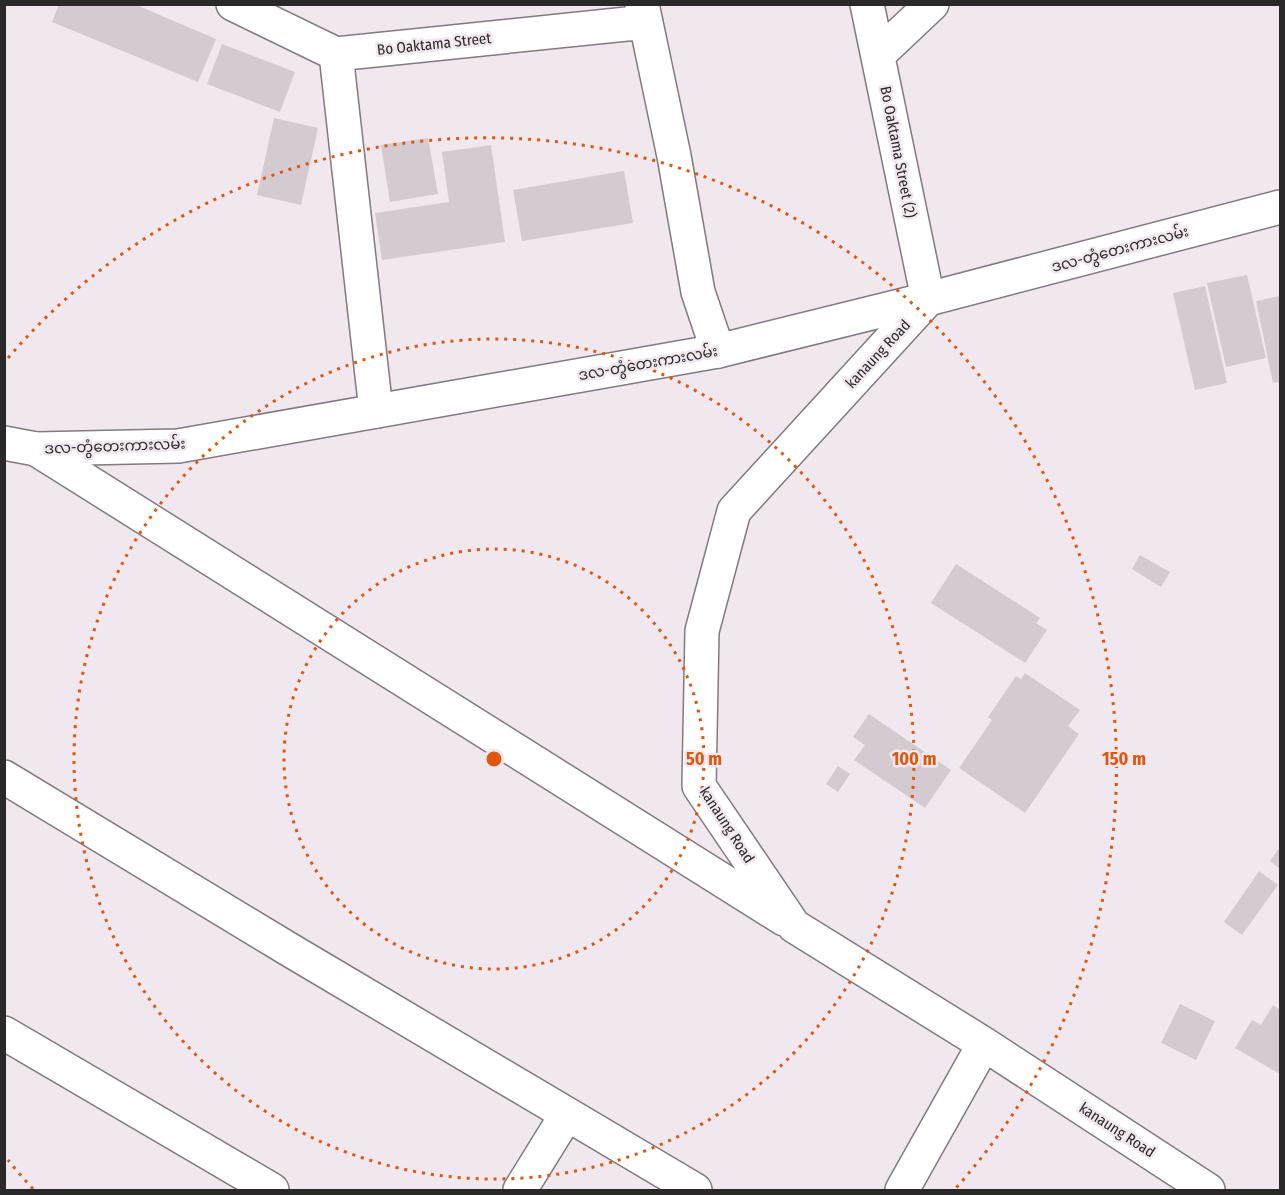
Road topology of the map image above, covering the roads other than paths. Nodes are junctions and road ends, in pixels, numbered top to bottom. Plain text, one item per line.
1 (233, 4) edge
2 (867, 4) edge
3 (932, 4) edge
4 (644, 14) edge
5 (336, 54) junction
6 (878, 55) junction
7 (1281, 207) edge
8 (928, 299) junction
9 (718, 351) junction
10 (376, 411) junction
11 (4, 443) edge
12 (36, 449) junction
13 (4, 777) edge
14 (795, 926) junction
15 (4, 1033) edge
16 (984, 1044) junction
17 (567, 1114) junction
18 (272, 1191) edge
19 (520, 1191) edge
20 (695, 1191) edge
21 (902, 1191) edge
22 (1208, 1191) edge

1 - 5 street
2 - 6 street, Bo Oaktama Street (2)
3 - 6 street
4 - 5 street, Bo Oaktama Street
4 - 9 street
5 - 10 street
6 - 8 street, Bo Oaktama Street (2)
7 - 8 street, ဒလ-တွံတေးကားလမ်း
8 - 9 street, ဒလ-တွံတေးကားလမ်း
8 - 14 street, kanaung Road
9 - 10 street, ဒလ-တွံတေးကားလမ်း
10 - 12 street, ဒလ-တွံတေးကားလမ်း
11 - 12 street, ဒလ-တွံတေးကားလမ်း
12 - 14 street
13 - 17 street
14 - 16 street, kanaung Road
15 - 18 street
16 - 21 street
16 - 22 street, kanaung Road
17 - 19 street
17 - 20 street

